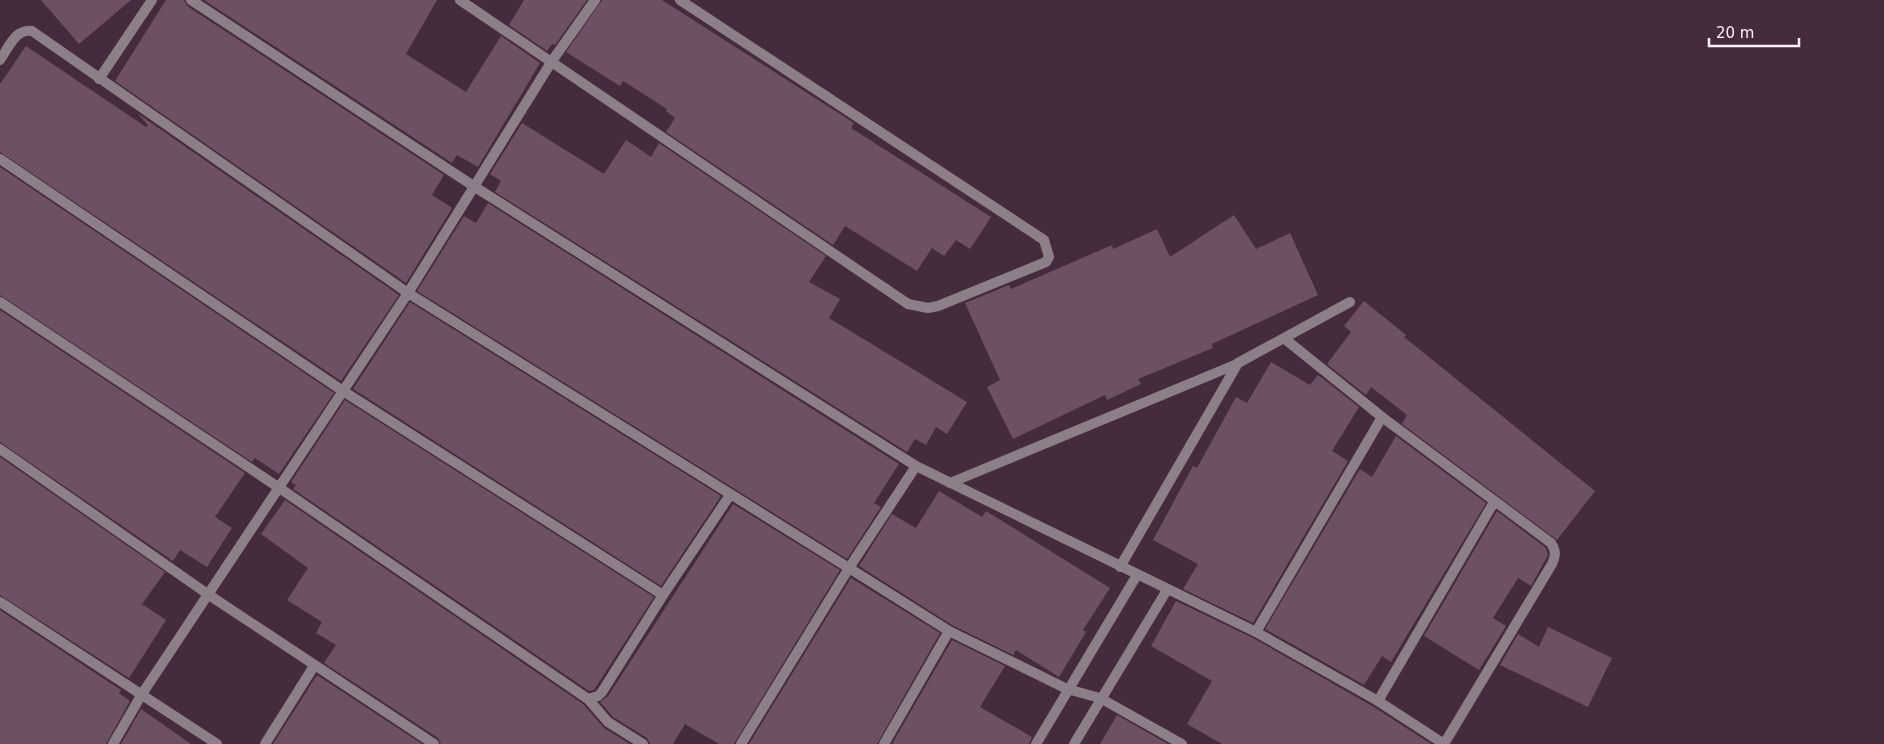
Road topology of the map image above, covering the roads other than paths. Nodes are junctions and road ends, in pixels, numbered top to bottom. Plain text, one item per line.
1 (152, 0) edge
2 (191, 0) edge
3 (460, 0) edge
4 (595, 0) edge
5 (680, 0) edge
6 (0, 60) edge
7 (552, 61) junction
8 (99, 79) junction
9 (0, 159) edge
10 (475, 187) junction
11 (408, 293) junction
12 (0, 302) edge
13 (1350, 302) dead end
14 (1285, 339) junction
15 (1238, 363) junction
16 (343, 391) junction
17 (1382, 417) junction
18 (0, 449) edge
19 (916, 466) junction
20 (950, 483) junction
21 (278, 487) junction
22 (730, 495) junction
23 (1494, 502) junction
24 (1120, 567) junction
25 (848, 568) junction
26 (1137, 575) junction
27 (1167, 590) junction
28 (209, 595) junction
29 (663, 595) junction
30 (0, 602) edge
31 (949, 630) junction
32 (1256, 632) junction
33 (314, 666) junction
34 (1067, 689) junction
35 (142, 694) junction
36 (588, 698) junction
37 (1100, 698) junction
38 (1378, 701) junction
39 (113, 744) edge
40 (217, 744) edge
41 (265, 744) edge
42 (434, 744) edge
43 (644, 744) edge
44 (742, 744) edge
45 (884, 744) edge
46 (1036, 744) edge
47 (1074, 744) edge
48 (1182, 744) edge
49 (1444, 744) edge

1 - 8 street
2 - 10 street
3 - 7 street
4 - 7 street
5 - 7 street
6 - 8 street
7 - 10 street
8 - 11 street
9 - 16 street
10 - 11 street
10 - 19 street
11 - 16 street
11 - 22 street
12 - 21 street
13 - 14 street
14 - 15 street
14 - 17 street
15 - 20 street
15 - 24 street
16 - 21 street
16 - 29 street
17 - 23 street
17 - 32 street
18 - 28 street
19 - 20 street
19 - 25 street
20 - 24 street
21 - 28 street
21 - 36 street
22 - 25 street
22 - 29 street
23 - 38 street
23 - 49 street
24 - 26 street
25 - 31 street
25 - 44 street
26 - 27 street
26 - 34 street
27 - 32 street
27 - 37 street
28 - 33 street
28 - 35 street
29 - 36 street
30 - 35 street
31 - 34 street
31 - 45 street
32 - 38 street
33 - 41 street
33 - 42 street
34 - 37 street
34 - 46 street
35 - 39 street
35 - 40 street
36 - 43 street
37 - 47 street
37 - 48 street
38 - 49 street

